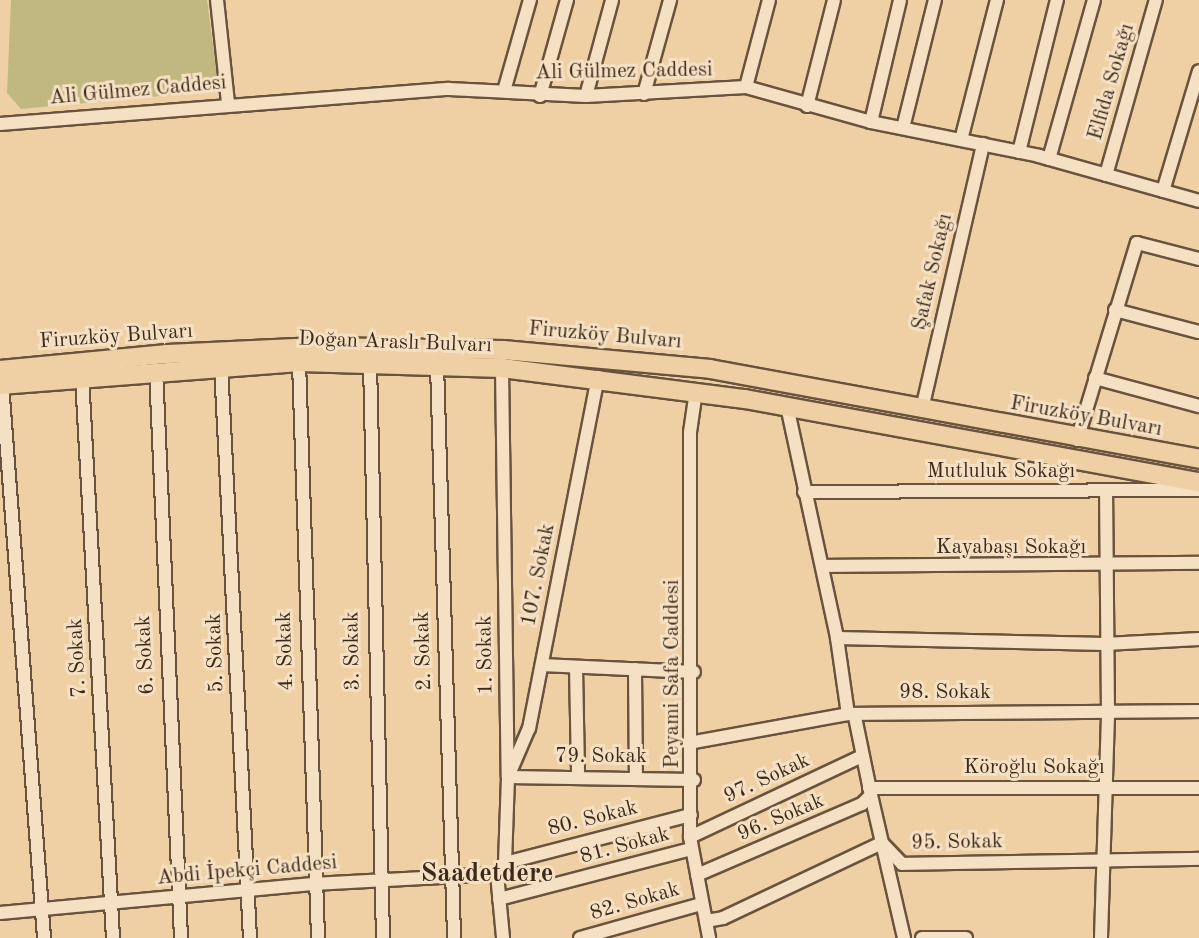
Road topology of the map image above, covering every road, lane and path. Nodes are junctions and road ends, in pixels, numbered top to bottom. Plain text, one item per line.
1 (218, 0) edge
2 (530, 0) edge
3 (567, 0) edge
4 (612, 0) edge
5 (670, 0) edge
6 (769, 0) edge
7 (834, 0) edge
8 (900, 0) edge
9 (935, 0) edge
10 (997, 0) edge
11 (1057, 0) edge
12 (1094, 0) edge
13 (1156, 0) edge
14 (1199, 71) edge
15 (746, 87) junction
16 (504, 91) junction
17 (644, 94) junction
18 (540, 96) junction
19 (586, 96) junction
20 (228, 102) junction
21 (807, 106) junction
22 (871, 122) junction
23 (0, 124) edge
24 (903, 128) junction
25 (961, 140) junction
26 (983, 144) junction
27 (1019, 152) junction
28 (1049, 159) junction
29 (1106, 175) junction
30 (1163, 191) junction
31 (1199, 201) edge
32 (1199, 259) edge
33 (1114, 310) junction
34 (1199, 332) edge
35 (299, 362) junction
36 (370, 362) junction
37 (437, 364) junction
38 (221, 366) junction
39 (681, 366) junction
40 (502, 368) junction
41 (156, 370) junction
42 (3, 374) edge
43 (574, 375) junction
44 (82, 377) junction
45 (598, 377) junction
46 (1095, 378) junction
47 (781, 382) junction
48 (695, 400) junction
49 (787, 406) junction
50 (1199, 406) edge
51 (922, 409) junction
52 (1077, 440) junction
53 (1198, 461) edge
54 (1199, 482) edge
55 (1199, 490) edge
56 (1106, 491) junction
57 (804, 492) junction
58 (1199, 563) edge
59 (822, 566) junction
60 (1104, 568) junction
61 (837, 638) junction
62 (1199, 639) edge
63 (1105, 644) junction
64 (542, 665) junction
65 (576, 667) junction
66 (635, 669) junction
67 (694, 672) junction
68 (1199, 711) edge
69 (1108, 714) junction
70 (852, 715) junction
71 (694, 742) junction
72 (860, 757) junction
73 (578, 775) junction
74 (636, 775) junction
75 (508, 777) junction
76 (694, 780) junction
77 (1104, 788) junction
78 (1199, 788) edge
79 (870, 791) junction
80 (691, 815) junction
81 (691, 843) junction
82 (882, 843) junction
83 (1199, 859) edge
84 (1101, 860) junction
85 (505, 863) junction
86 (497, 874) junction
87 (696, 875) junction
88 (452, 877) junction
89 (378, 880) junction
90 (313, 884) junction
91 (246, 890) junction
92 (178, 897) junction
93 (499, 899) junction
94 (111, 903) junction
95 (701, 904) junction
96 (42, 909) junction
97 (0, 913) edge
98 (706, 921) junction
99 (44, 938) edge
100 (113, 938) edge
101 (181, 938) edge
102 (250, 938) edge
103 (318, 938) edge
104 (383, 938) edge
105 (454, 938) edge
106 (503, 938) edge
107 (580, 938) edge
108 (709, 938) edge
109 (904, 938) edge
110 (922, 938) edge
111 (966, 938) edge
112 (1101, 938) edge

1 - 20 street
2 - 16 street
3 - 18 street
4 - 19 street
5 - 17 street
6 - 15 street
7 - 21 street
8 - 22 street
9 - 24 street
10 - 25 street
11 - 27 street
12 - 28 street
13 - 29 street, Elfida Sokağı
14 - 30 street
15 - 17 street, Ali Gülmez Caddesi
15 - 21 street, Ali Gülmez Caddesi
16 - 18 street, Ali Gülmez Caddesi
16 - 20 street, Ali Gülmez Caddesi
17 - 19 street, Ali Gülmez Caddesi
18 - 19 street, Ali Gülmez Caddesi
20 - 23 street, Ali Gülmez Caddesi
21 - 22 street, Ali Gülmez Caddesi
22 - 24 street, Ali Gülmez Caddesi
24 - 25 street, Ali Gülmez Caddesi
25 - 26 street, Ali Gülmez Caddesi
26 - 27 street, Ali Gülmez Caddesi
26 - 51 street, Şafak Sokağı
27 - 28 street, Ali Gülmez Caddesi
28 - 29 street, Ali Gülmez Caddesi
29 - 30 street, Ali Gülmez Caddesi
30 - 31 street, Ali Gülmez Caddesi
32 - 33 street
33 - 34 street
33 - 46 street
35 - 36 main road, Doğan Araslı Bulvarı
35 - 38 main road, Doğan Araslı Bulvarı
35 - 90 street, 4. Sokak
36 - 37 main road, Doğan Araslı Bulvarı
36 - 89 street, 3. Sokak
37 - 40 main road, Doğan Araslı Bulvarı
37 - 88 street, 2. Sokak
38 - 41 main road, Doğan Araslı Bulvarı
38 - 91 street, 5. Sokak
39 - 42 main road, Firuzköy Bulvarı
39 - 43 main road
39 - 47 main road, Firuzköy Bulvarı
40 - 43 main road, Doğan Araslı Bulvarı
40 - 75 street, 1. Sokak
41 - 44 main road, Doğan Araslı Bulvarı
41 - 92 street, 6. Sokak
42 - 44 main road, Doğan Araslı Bulvarı
42 - 96 street
43 - 45 main road, Doğan Araslı Bulvarı
44 - 94 street, 7. Sokak
45 - 48 main road, Doğan Araslı Bulvarı
45 - 64 street, 107. Sokak
46 - 50 street
46 - 52 street
47 - 48 main road
47 - 51 main road, Firuzköy Bulvarı
48 - 49 main road, Doğan Araslı Bulvarı
48 - 67 street, Peyami Safa Caddesi
49 - 54 main road, Firuzköy Bulvarı
49 - 57 street
51 - 52 main road, Firuzköy Bulvarı
52 - 53 main road, Firuzköy Bulvarı
55 - 56 street, Mutluluk Sokağı
56 - 57 street, Mutluluk Sokağı
56 - 60 street
57 - 59 street
58 - 60 street, Kayabaşı Sokağı
59 - 60 street, Kayabaşı Sokağı
59 - 61 street
60 - 63 street
61 - 63 street
61 - 70 street
62 - 63 street
63 - 69 street
64 - 65 street
64 - 75 street, 107. Sokak
65 - 66 street
65 - 73 street
66 - 67 street
66 - 74 street
67 - 71 street, Peyami Safa Caddesi
68 - 69 street, 98. Sokak
69 - 70 street, 98. Sokak
69 - 77 street
70 - 71 street, 98. Sokak
70 - 72 street
71 - 76 street, Peyami Safa Caddesi
72 - 79 street
72 - 81 street, 97. Sokak
73 - 74 street, 79. Sokak
73 - 75 street, 79. Sokak
74 - 76 street, 79. Sokak
75 - 85 street, 1. Sokak
76 - 80 street, Peyami Safa Caddesi
77 - 78 street, Köroğlu Sokağı
77 - 79 street, Köroğlu Sokağı
77 - 84 street
79 - 82 street
79 - 87 street, 96. Sokak
80 - 81 street, Peyami Safa Caddesi
80 - 85 street, 80. Sokak
81 - 87 street, Peyami Safa Caddesi
81 - 93 street, 81. Sokak
82 - 84 street, 95. Sokak
82 - 98 street, 95. Sokak
82 - 109 street
83 - 84 street, 95. Sokak
84 - 112 street
85 - 86 street
86 - 88 street, Abdi İpekçi Caddesi
86 - 93 street
87 - 95 street, Peyami Safa Caddesi
88 - 89 street, Abdi İpekçi Caddesi
88 - 105 street, 2. Sokak
89 - 90 street, Abdi İpekçi Caddesi
89 - 104 street, 3. Sokak
90 - 91 street, Abdi İpekçi Caddesi
90 - 103 street, 4. Sokak
91 - 92 street, Abdi İpekçi Caddesi
91 - 102 street, 5. Sokak
92 - 94 street, Abdi İpekçi Caddesi
92 - 101 street, 6. Sokak
93 - 106 street
94 - 96 street, Abdi İpekçi Caddesi
94 - 100 street, 7. Sokak
95 - 98 street, Peyami Safa Caddesi
95 - 107 street, 82. Sokak
96 - 97 street, Abdi İpekçi Caddesi
96 - 99 street
98 - 108 street, Peyami Safa Caddesi
110 - 111 street

